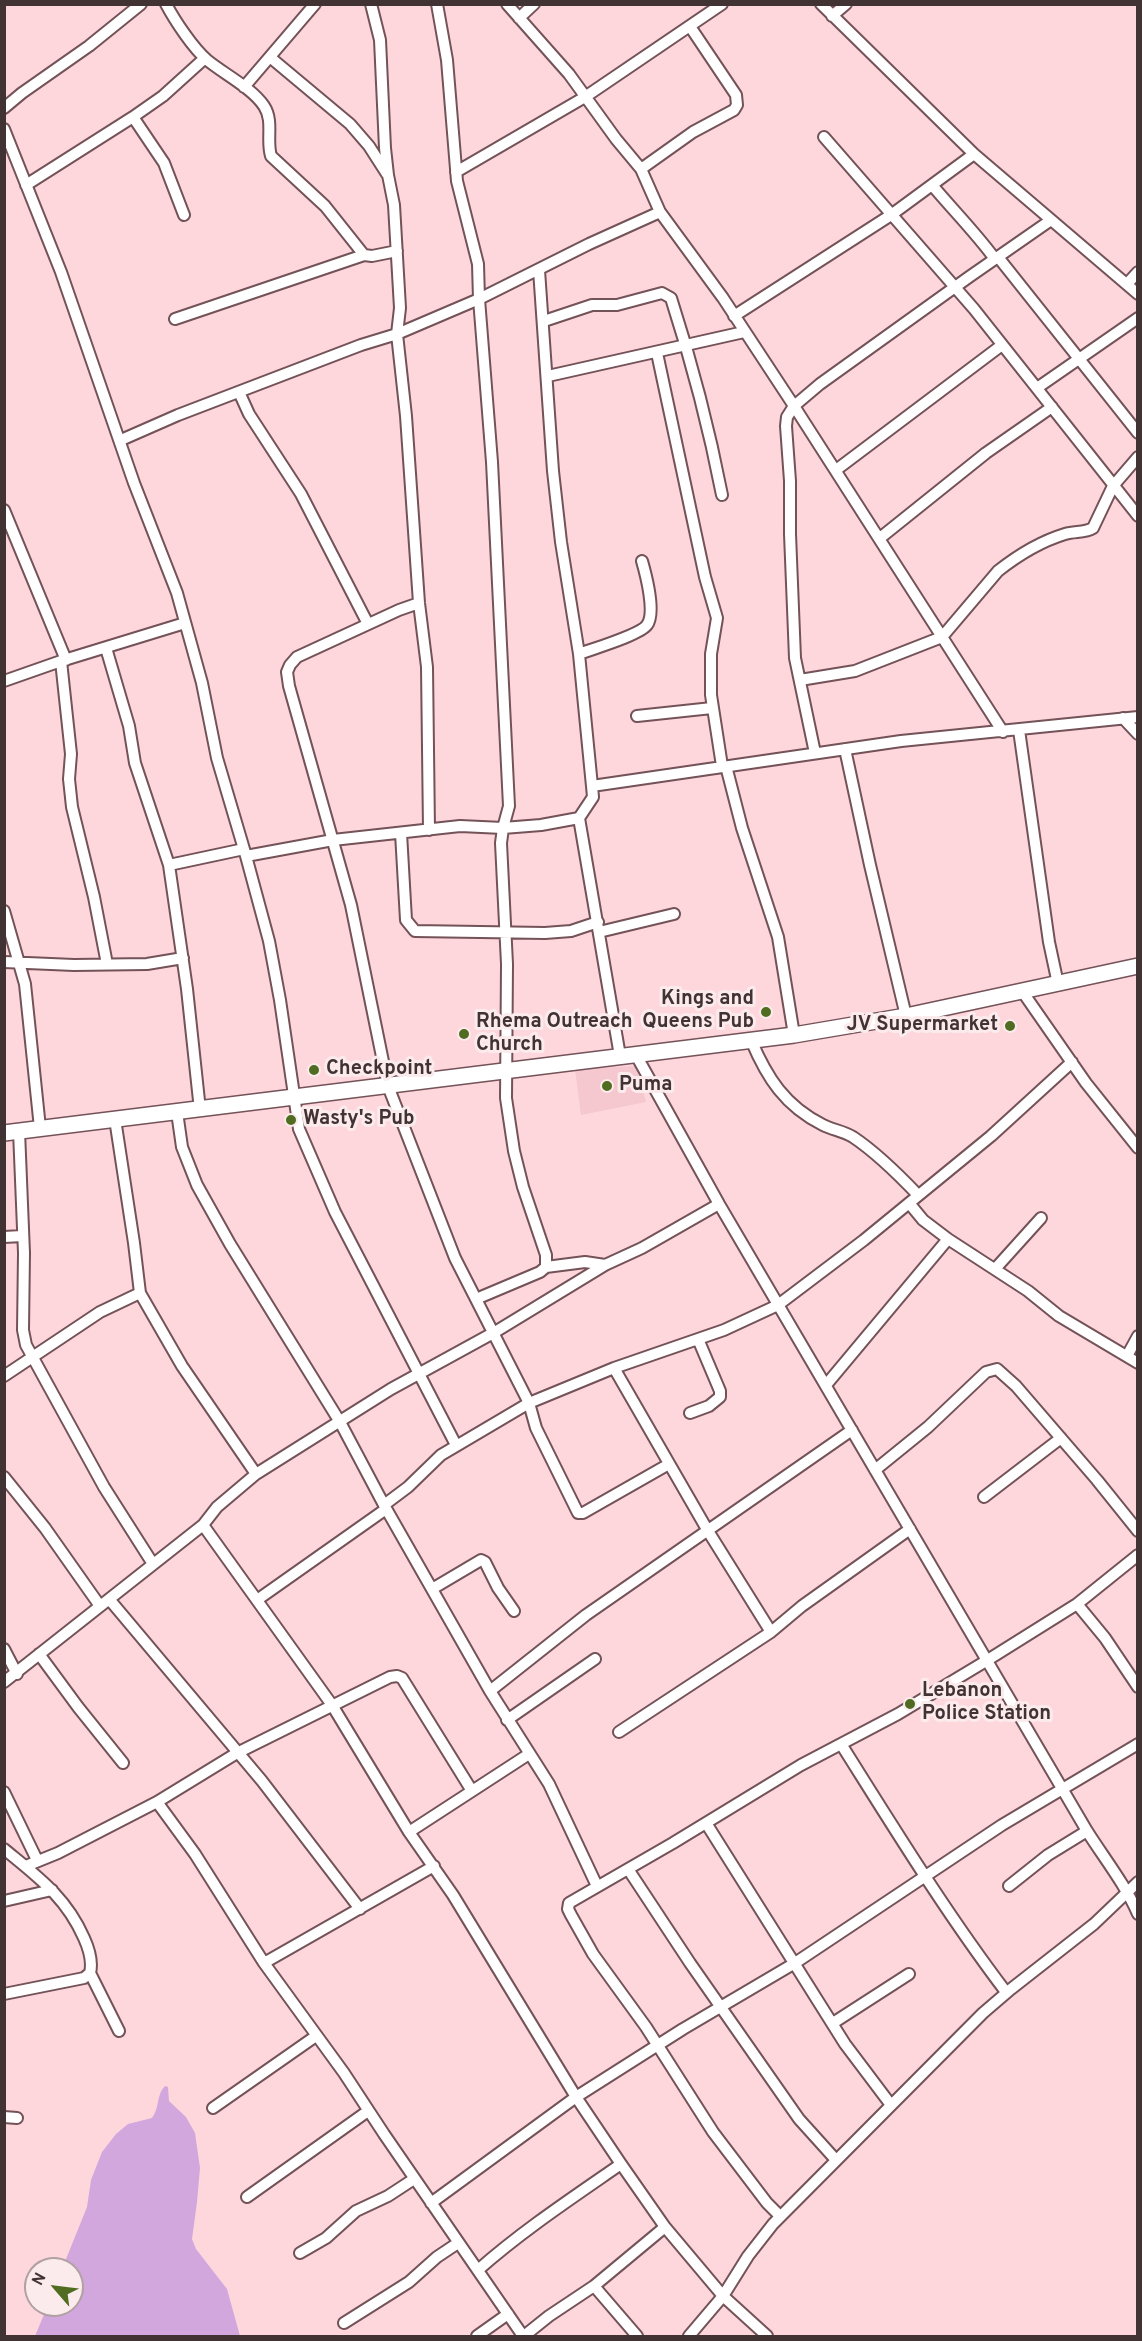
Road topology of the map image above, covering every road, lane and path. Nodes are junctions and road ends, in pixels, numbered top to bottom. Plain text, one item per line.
1 (141, 4) edge
2 (166, 4) edge
3 (315, 4) edge
4 (370, 4) edge
5 (437, 4) edge
6 (507, 4) edge
7 (534, 4) edge
8 (722, 4) edge
9 (821, 4) edge
10 (846, 4) edge
11 (832, 16) junction
12 (519, 18) junction
13 (691, 28) junction
14 (205, 58) junction
15 (271, 58) junction
16 (244, 87) junction
17 (585, 97) junction
18 (4, 108) edge
19 (133, 117) junction
20 (4, 129) edge
21 (824, 137) dead end
22 (974, 154) junction
23 (641, 169) junction
24 (456, 172) junction
25 (388, 175) junction
26 (26, 185) junction
27 (932, 185) junction
28 (660, 212) junction
29 (891, 214) junction
30 (184, 215) dead end
31 (1051, 220) junction
32 (397, 251) junction
33 (364, 255) junction
34 (996, 258) junction
35 (539, 270) junction
36 (1137, 272) edge
37 (1126, 284) junction
38 (955, 288) junction
39 (1137, 294) edge
40 (479, 299) junction
41 (734, 316) junction
42 (1137, 318) edge
43 (175, 319) dead end
44 (544, 321) junction
45 (744, 332) junction
46 (397, 334) junction
47 (1002, 345) junction
48 (686, 346) junction
49 (657, 352) junction
50 (1080, 360) junction
51 (548, 376) junction
52 (1037, 388) junction
53 (239, 392) junction
54 (795, 406) junction
55 (1052, 407) junction
56 (1137, 433) edge
57 (121, 440) junction
58 (1137, 457) edge
59 (836, 470) junction
60 (1113, 486) junction
61 (722, 495) dead end
62 (4, 510) edge
63 (1137, 516) edge
64 (880, 538) junction
65 (642, 561) dead end
66 (419, 603) junction
67 (185, 623) junction
68 (368, 624) junction
69 (942, 637) junction
70 (106, 648) junction
71 (579, 654) junction
72 (63, 660) junction
73 (800, 680) junction
74 (4, 681) edge
75 (712, 708) junction
76 (637, 716) dead end
77 (1137, 717) edge
78 (1123, 718) junction
79 (1019, 730) junction
80 (1003, 732) junction
81 (1137, 734) edge
82 (845, 749) junction
83 (815, 753) junction
84 (724, 766) junction
85 (592, 786) junction
86 (579, 818) junction
87 (502, 828) junction
88 (429, 830) junction
89 (400, 833) junction
90 (333, 840) junction
91 (245, 853) junction
92 (169, 865) junction
93 (4, 910) edge
94 (674, 914) dead end
95 (599, 927) junction
96 (506, 931) junction
97 (183, 958) junction
98 (17, 961) junction
99 (4, 962) edge
100 (107, 964) junction
101 (1137, 966) edge
102 (1058, 984) junction
103 (1022, 992) junction
104 (906, 1016) junction
105 (794, 1035) junction
106 (751, 1040) junction
107 (636, 1054) junction
108 (620, 1056) junction
109 (1072, 1062) junction
110 (507, 1070) junction
111 (388, 1086) junction
112 (293, 1098) junction
113 (200, 1110) junction
114 (177, 1112) junction
115 (115, 1119) junction
116 (40, 1128) junction
117 (12, 1132) edge
118 (1137, 1148) edge
119 (913, 1199) junction
120 (719, 1204) junction
121 (1041, 1218) dead end
122 (22, 1236) junction
123 (4, 1237) edge
124 (948, 1239) junction
125 (605, 1265) junction
126 (546, 1267) junction
127 (995, 1269) junction
128 (140, 1293) junction
129 (476, 1299) junction
130 (778, 1305) junction
131 (495, 1332) junction
132 (1137, 1336) edge
133 (698, 1339) junction
134 (1127, 1356) junction
135 (34, 1357) junction
136 (1137, 1363) edge
137 (614, 1368) junction
138 (418, 1374) junction
139 (4, 1376) edge
140 (826, 1385) junction
141 (529, 1403) junction
142 (690, 1413) dead end
143 (340, 1422) junction
144 (852, 1430) junction
145 (1060, 1438) junction
146 (456, 1445) junction
147 (669, 1464) junction
148 (875, 1470) junction
149 (256, 1474) junction
150 (4, 1478) edge
151 (984, 1497) dead end
152 (385, 1507) junction
153 (203, 1525) junction
154 (909, 1529) junction
155 (708, 1531) junction
156 (1137, 1531) edge
157 (1137, 1556) edge
158 (153, 1564) junction
159 (432, 1589) junction
160 (257, 1600) junction
161 (105, 1603) junction
162 (1077, 1604) junction
163 (514, 1611) dead end
164 (771, 1632) junction
165 (4, 1649) edge
166 (39, 1654) junction
167 (595, 1659) dead end
168 (986, 1661) junction
169 (17, 1674) junction
170 (4, 1682) edge
171 (1137, 1687) edge
172 (490, 1690) junction
173 (332, 1705) junction
174 (507, 1720) junction
175 (619, 1732) dead end
176 (841, 1744) junction
177 (1137, 1744) edge
178 (237, 1753) junction
179 (529, 1754) junction
180 (123, 1763) dead end
181 (1063, 1789) junction
182 (472, 1791) junction
183 (4, 1792) edge
184 (158, 1802) junction
185 (706, 1823) junction
186 (1087, 1831) junction
187 (409, 1832) junction
188 (4, 1849) edge
189 (37, 1860) junction
190 (26, 1866) junction
191 (434, 1866) junction
192 (628, 1869) junction
193 (926, 1876) junction
194 (1137, 1881) edge
195 (597, 1886) junction
196 (1009, 1886) dead end
197 (52, 1890) junction
198 (1128, 1892) junction
199 (4, 1901) edge
200 (360, 1909) junction
201 (1137, 1914) edge
202 (264, 1963) junction
203 (795, 1963) junction
204 (90, 1974) junction
205 (909, 1974) dead end
206 (1006, 1992) junction
207 (4, 1994) edge
208 (722, 2007) junction
209 (833, 2023) junction
210 (119, 2031) dead end
211 (316, 2036) junction
212 (658, 2046) junction
213 (576, 2097) junction
214 (891, 2105) junction
215 (213, 2108) dead end
216 (368, 2111) junction
217 (4, 2117) edge
218 (17, 2118) dead end
219 (836, 2160) junction
220 (621, 2164) junction
221 (414, 2179) junction
222 (247, 2197) dead end
223 (431, 2203) junction
224 (780, 2216) junction
225 (665, 2227) junction
226 (458, 2243) junction
227 (300, 2253) dead end
228 (478, 2270) junction
229 (594, 2286) junction
230 (723, 2296) junction
231 (508, 2314) junction
232 (344, 2323) dead end
233 (477, 2337) edge
234 (523, 2337) edge
235 (637, 2337) edge
236 (689, 2337) edge
237 (767, 2337) edge

1 - 18 street
2 - 14 street
3 - 15 street
4 - 25 street
5 - 24 street
6 - 12 street
7 - 12 street
8 - 13 street
9 - 11 street
10 - 11 street
11 - 22 street
12 - 17 street
13 - 17 street
13 - 23 street
14 - 16 street
14 - 19 street
15 - 16 street
15 - 25 street
16 - 33 street
17 - 23 street
17 - 24 street
19 - 26 street
19 - 30 street
20 - 26 street
21 - 29 street
22 - 27 street
22 - 31 street
23 - 28 street
24 - 40 street
25 - 32 street
26 - 57 street
27 - 29 street
27 - 34 street
28 - 35 street
28 - 41 street
29 - 38 street
29 - 41 street
31 - 34 street
31 - 37 street
32 - 33 street
32 - 46 street
33 - 43 street
34 - 38 street
34 - 50 street
35 - 40 street
35 - 44 street
36 - 37 street
37 - 39 street
38 - 47 street
38 - 54 street
40 - 46 street
40 - 87 street
41 - 45 street
42 - 50 street
44 - 48 street
44 - 51 street
45 - 48 street
45 - 54 street
46 - 53 street
46 - 66 street
47 - 52 street
47 - 59 street
48 - 49 street
48 - 61 street
49 - 51 street
49 - 75 street
50 - 52 street
50 - 56 street
51 - 71 street
52 - 55 street
53 - 57 street
53 - 68 street
54 - 59 street
54 - 73 street
55 - 60 street
55 - 64 street
57 - 67 street
58 - 60 street
59 - 64 street
60 - 63 street
60 - 69 street
62 - 72 street
64 - 69 street
65 - 71 street
66 - 68 street
66 - 88 street
67 - 70 street
67 - 91 street
68 - 90 street
69 - 73 street
69 - 80 street
70 - 72 street
70 - 92 street
71 - 85 street
72 - 74 street
72 - 100 street
73 - 83 street
75 - 76 street
75 - 84 street
77 - 78 street
78 - 79 street
78 - 81 street
79 - 80 street
79 - 102 street
80 - 82 street
82 - 83 street
82 - 104 street
83 - 84 street
84 - 85 street
84 - 105 street
85 - 86 street
86 - 87 street
86 - 95 street
87 - 88 street
87 - 96 street
88 - 89 street
89 - 90 street
89 - 96 street
90 - 91 street
90 - 111 street
91 - 92 street
91 - 112 street
92 - 97 street
93 - 98 street
94 - 95 street
95 - 96 street
95 - 108 street
96 - 110 street
97 - 100 street
97 - 113 street
98 - 99 street
98 - 100 street
98 - 116 street
101 - 102 main road
102 - 103 main road
103 - 104 main road
103 - 109 street
104 - 105 main road
105 - 106 main road
106 - 107 main road
106 - 119 street
107 - 108 main road
107 - 120 street
108 - 110 main road
109 - 118 street
109 - 119 street
110 - 111 main road
110 - 126 street
111 - 112 main road
111 - 129 street
112 - 113 main road
112 - 138 street
113 - 114 main road
114 - 115 main road
114 - 143 street
115 - 116 main road
115 - 128 street
116 - 117 main road
117 - 122 street
119 - 124 street
119 - 130 street
120 - 125 street
120 - 130 street
121 - 127 street
122 - 123 street
122 - 135 street
124 - 127 street
124 - 140 street
125 - 126 street
125 - 131 street
126 - 129 street
127 - 134 street
128 - 135 street
128 - 149 street
129 - 131 street
130 - 133 street
130 - 140 street
131 - 138 street
131 - 141 street
132 - 134 street
133 - 137 street
133 - 142 street
134 - 136 street
135 - 139 street
135 - 158 street
137 - 141 street
137 - 147 street
138 - 143 street
138 - 146 street
140 - 144 street
141 - 146 street
141 - 147 street
143 - 149 street
143 - 152 street
144 - 148 street
144 - 155 street
145 - 148 street
145 - 151 street
145 - 156 street
146 - 152 street
147 - 155 street
148 - 154 street
149 - 153 street
150 - 161 street
152 - 159 street
152 - 160 street
153 - 158 street
153 - 160 street
154 - 164 street
154 - 168 street
155 - 164 street
155 - 172 street
157 - 162 street
158 - 161 street
159 - 163 street
159 - 172 street
160 - 173 street
161 - 166 street
161 - 178 street
162 - 168 street
162 - 171 street
164 - 175 street
165 - 169 street
166 - 169 street
166 - 180 street
167 - 174 street
168 - 176 street
168 - 181 street
169 - 170 street
172 - 174 street
173 - 178 street
173 - 182 street
173 - 187 street
174 - 179 street
176 - 185 street
176 - 193 street
177 - 181 street
178 - 184 street
178 - 200 street
179 - 182 street
179 - 195 street
181 - 186 street
181 - 193 street
182 - 187 street
183 - 189 street
184 - 189 street
184 - 202 street
185 - 192 street
185 - 203 street
186 - 196 street
186 - 198 street
187 - 191 street
188 - 190 street
189 - 190 street
190 - 197 street
191 - 200 street
191 - 213 street
192 - 195 street
192 - 208 street
193 - 203 street
193 - 206 street
194 - 198 street
195 - 212 street
197 - 199 street
197 - 204 street
198 - 201 street
198 - 206 street
200 - 202 street
202 - 211 street
203 - 208 street
203 - 209 street
204 - 207 street
204 - 210 street
205 - 209 street
206 - 214 street
208 - 212 street
208 - 219 street
209 - 214 street
211 - 215 street
211 - 216 street
212 - 213 street
212 - 224 street
213 - 220 street
213 - 223 street
214 - 219 street
216 - 221 street
216 - 222 street
217 - 218 street
219 - 224 street
220 - 225 street
220 - 228 street
221 - 223 street
221 - 227 street
223 - 226 street
224 - 230 street
225 - 229 street
225 - 230 street
226 - 228 street
226 - 232 street
228 - 231 street
229 - 234 street
229 - 235 street
230 - 236 street
230 - 237 street
231 - 233 street
231 - 234 street

